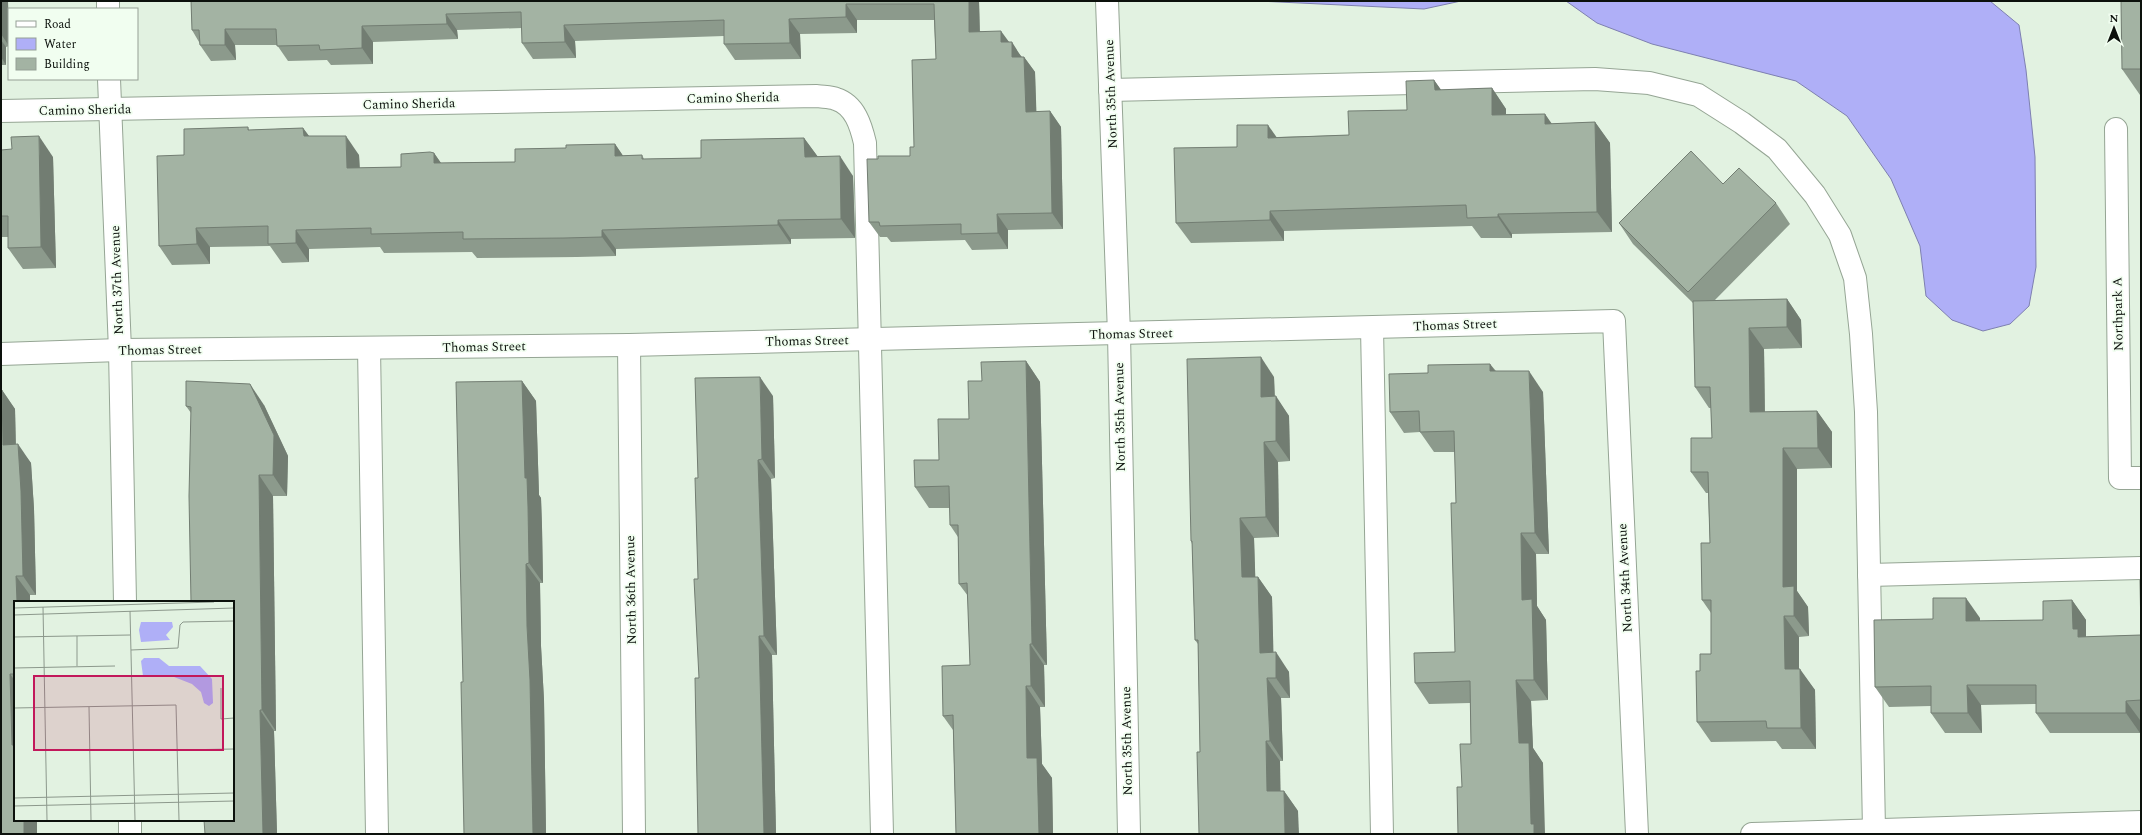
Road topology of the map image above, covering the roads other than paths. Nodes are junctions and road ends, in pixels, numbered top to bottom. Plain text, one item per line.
1 (1108, 1) edge
2 (109, 80) edge
3 (1110, 90) junction
4 (110, 109) junction
5 (1, 111) edge
6 (2116, 129) dead end
7 (1614, 321) joint
8 (1372, 328) junction
9 (1119, 334) junction
10 (871, 340) junction
11 (629, 345) junction
12 (369, 348) junction
13 (120, 350) junction
14 (1, 354) edge
15 (2141, 478) edge
16 (2141, 568) edge
17 (1869, 574) junction
18 (125, 601) edge
19 (130, 821) edge
20 (2141, 822) edge
21 (1874, 830) junction
22 (130, 834) edge
23 (377, 834) edge
24 (634, 834) edge
25 (882, 834) edge
26 (1129, 834) edge
27 (1382, 834) edge
28 (1637, 834) edge
29 (1752, 834) edge

1 - 3 street, North 35th Avenue
2 - 4 street, North 37th Avenue
3 - 9 street, North 35th Avenue
3 - 17 street
4 - 5 street, Camino Sherida
4 - 10 street, Camino Sherida
4 - 13 street, North 37th Avenue
6 - 15 street, Northpark A
7 - 8 street, Thomas Street
7 - 28 street, North 34th Avenue
8 - 9 street, Thomas Street
8 - 27 street
9 - 10 street, Thomas Street
9 - 26 street, North 35th Avenue
10 - 11 street, Thomas Street
10 - 25 street, Camino Sherida
11 - 12 street, Thomas Street
11 - 24 street, North 36th Avenue
12 - 13 street, Thomas Street
12 - 23 street
13 - 14 street, Thomas Street
13 - 18 street, North 37th Avenue
16 - 17 street
17 - 21 street
19 - 22 street
20 - 21 street
21 - 29 street

